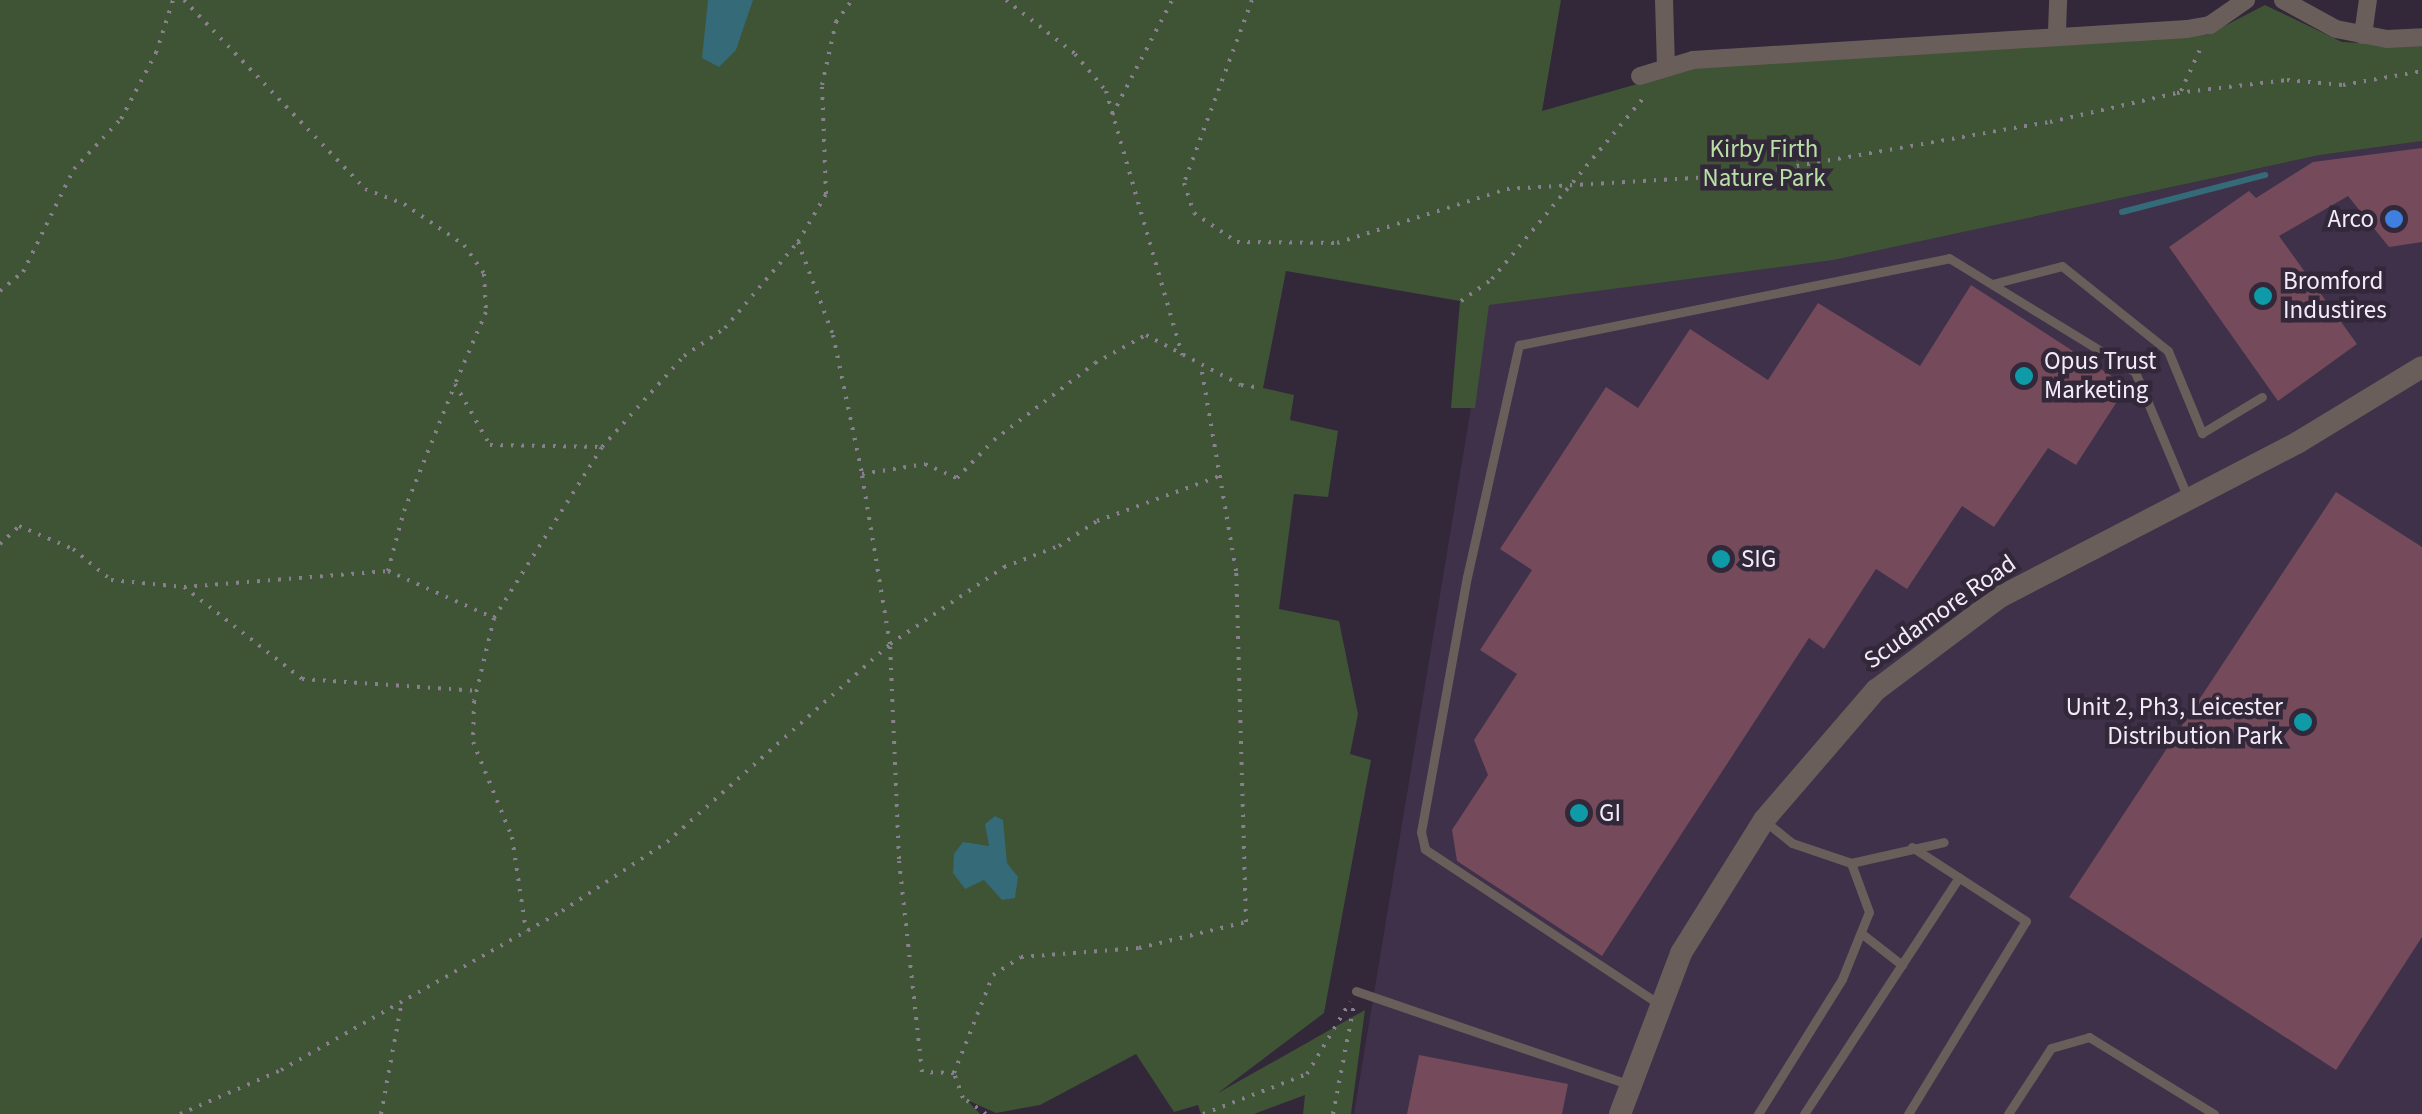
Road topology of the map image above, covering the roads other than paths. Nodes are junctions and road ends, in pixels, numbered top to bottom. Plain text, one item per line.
1 (1664, 0) edge
2 (2058, 0) edge
3 (2246, 0) edge
4 (2284, 0) edge
5 (2368, 0) edge
6 (2057, 32) junction
7 (2362, 34) junction
8 (2422, 37) edge
9 (1992, 284) junction
10 (2422, 367) edge
11 (2262, 398) dead end
12 (2188, 498) junction
13 (1764, 820) junction
14 (1944, 842) dead end
15 (1912, 847) junction
16 (1851, 862) junction
17 (1959, 877) junction
18 (1861, 934) junction
19 (1902, 964) junction
20 (1356, 991) road end
21 (1659, 1004) junction
22 (1629, 1084) junction
23 (1620, 1114) edge
24 (1758, 1114) edge
25 (1804, 1114) edge
26 (1908, 1114) edge
27 (2008, 1114) edge
28 (2214, 1114) edge

1 - 6 street
2 - 6 street
3 - 6 street
4 - 7 street
5 - 7 street
7 - 8 street
9 - 11 lane
9 - 12 lane
9 - 21 lane
10 - 12 street, Scudamore Road
12 - 13 street, Scudamore Road
13 - 16 lane
13 - 21 street, Scudamore Road
14 - 15 lane
15 - 16 lane
15 - 17 lane
16 - 18 lane
17 - 19 lane
17 - 26 lane
18 - 19 lane
18 - 24 lane
19 - 25 lane
20 - 22 lane
21 - 22 street, Scudamore Road
22 - 23 street, Scudamore Road
27 - 28 lane

